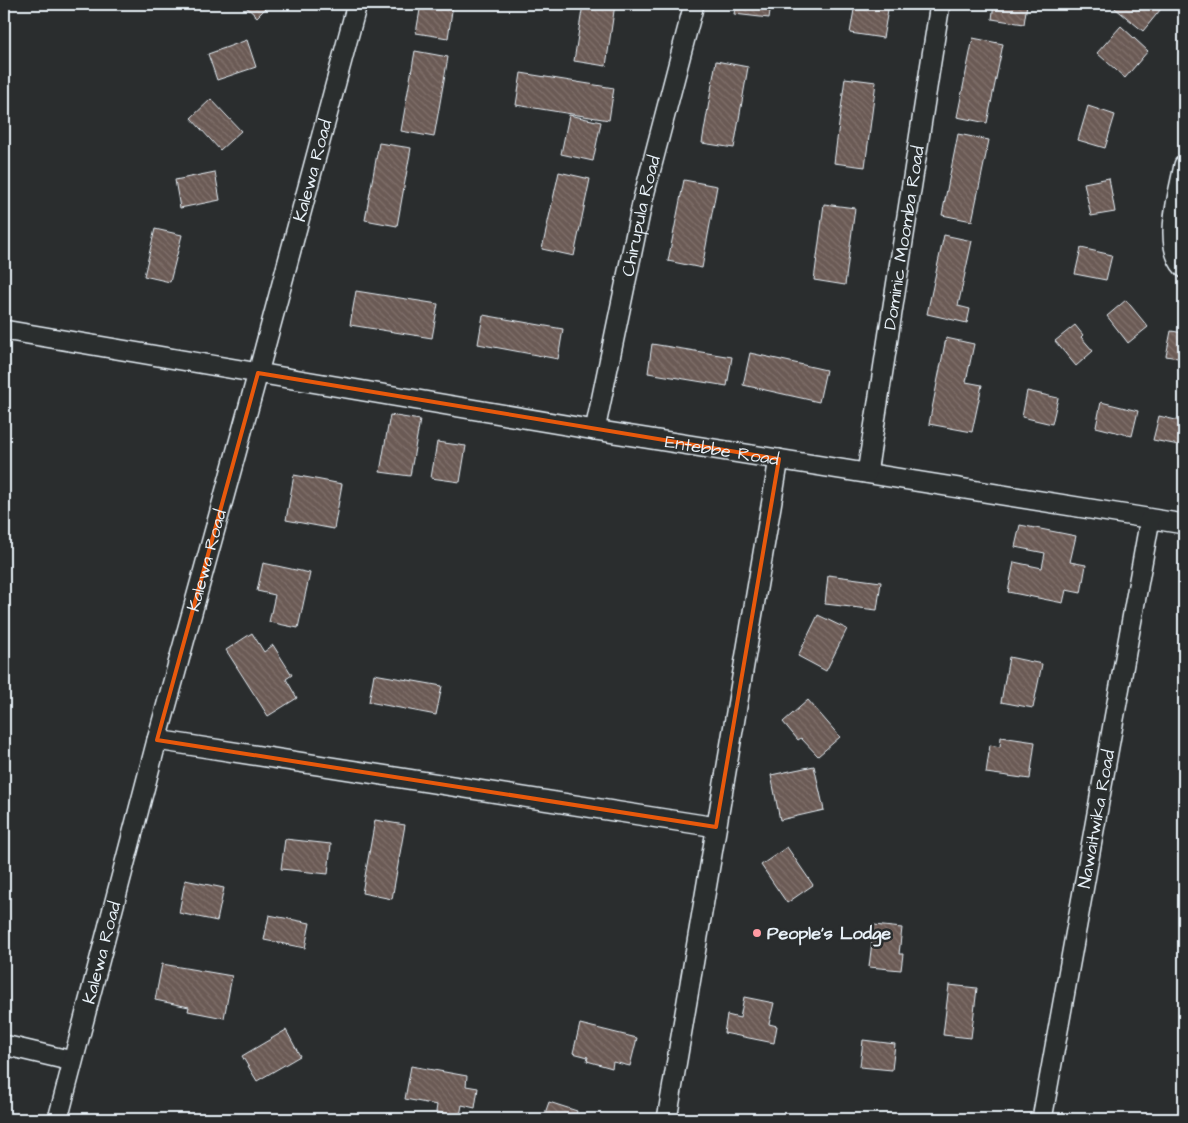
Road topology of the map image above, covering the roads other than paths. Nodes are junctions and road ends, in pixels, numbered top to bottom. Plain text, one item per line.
1 (357, 4) edge
2 (694, 4) edge
3 (940, 4) edge
4 (1184, 166) edge
5 (1182, 265) edge
6 (4, 330) edge
7 (258, 372) junction
8 (595, 430) junction
9 (778, 459) junction
10 (867, 473) junction
11 (1150, 519) junction
12 (1184, 524) edge
13 (157, 740) junction
14 (716, 827) junction
15 (4, 1046) edge
16 (72, 1061) junction
17 (58, 1119) edge
18 (667, 1119) edge
19 (1042, 1119) edge

1 - 7 street, Kalewa Road
2 - 8 street, Chirupula Road
3 - 10 street, Dominic Moomba Road
4 - 5 street
6 - 7 street, Entebbe Road
7 - 8 street, Entebbe Road
7 - 13 street, Kalewa Road
8 - 9 street, Entebbe Road
9 - 10 street, Entebbe Road
9 - 14 street
10 - 11 street, Entebbe Road
11 - 12 street, Entebbe Road
11 - 19 street, Nawaitwika Road
13 - 14 street
13 - 16 street, Kalewa Road
14 - 18 street
15 - 16 street
16 - 17 street, Kalewa Road

